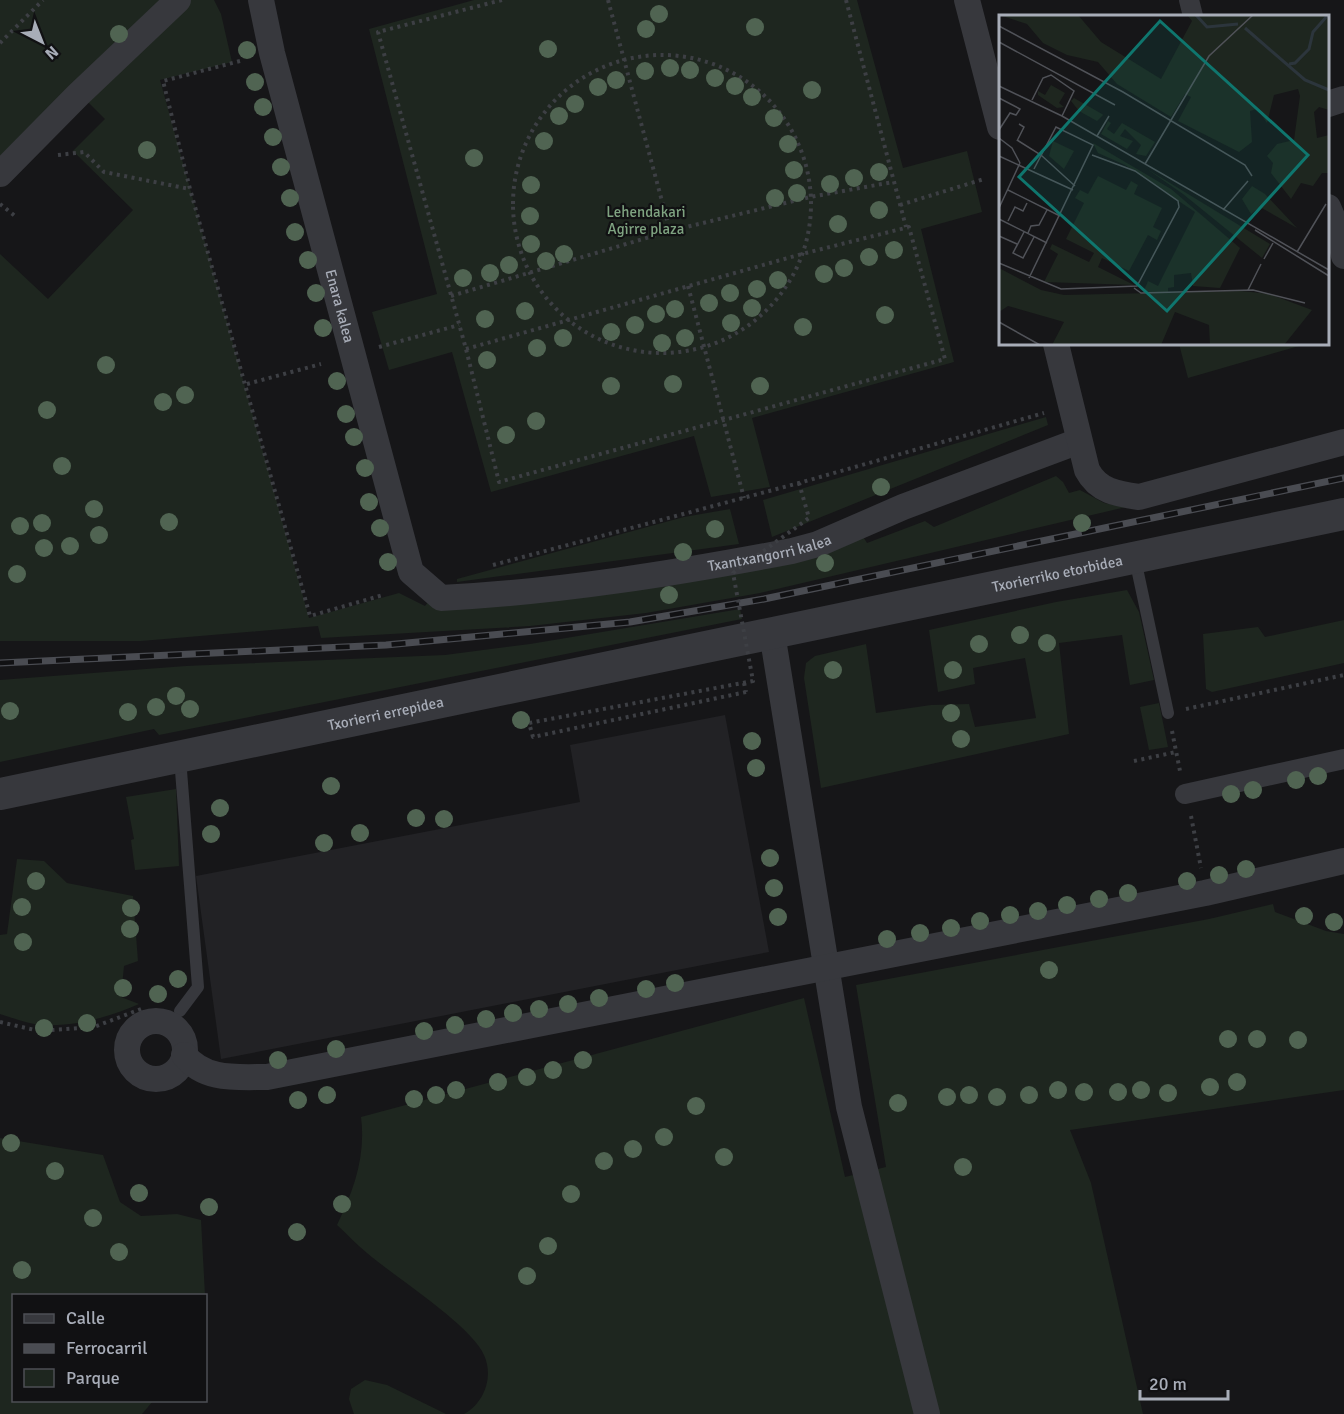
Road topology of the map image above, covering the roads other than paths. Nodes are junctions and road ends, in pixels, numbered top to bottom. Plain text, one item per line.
1 (178, 0) edge
2 (261, 0) edge
3 (966, 0) edge
4 (1189, 0) edge
5 (1193, 15) edge
6 (1344, 99) edge
7 (1329, 104) edge
8 (999, 123) edge
9 (0, 174) edge
10 (1332, 210) edge
11 (1344, 256) edge
12 (1056, 345) edge
13 (1079, 441) junction
14 (1344, 442) edge
15 (1344, 514) edge
16 (1135, 558) junction
17 (441, 598) joint
18 (772, 633) junction
19 (1168, 713) road end
20 (179, 757) junction
21 (1344, 759) edge
22 (0, 794) edge
23 (1185, 794) dead end
24 (1344, 861) edge
25 (827, 966) junction
26 (180, 1011) dead end
27 (184, 1055) dead end
28 (927, 1414) edge

1 - 9 street
2 - 17 street, Enara kalea
3 - 8 street
4 - 5 street
6 - 7 street
10 - 11 street
12 - 13 street
13 - 14 street
13 - 17 street, Txantxangorri kalea
15 - 16 street, Txorierriko etorbidea
16 - 18 street, Txorierriko etorbidea
16 - 19 lane
18 - 20 street, Txorierri errepidea
18 - 25 street
20 - 22 street, Txorierri errepidea
20 - 26 lane
21 - 23 street
24 - 25 street
25 - 27 street
25 - 28 street

